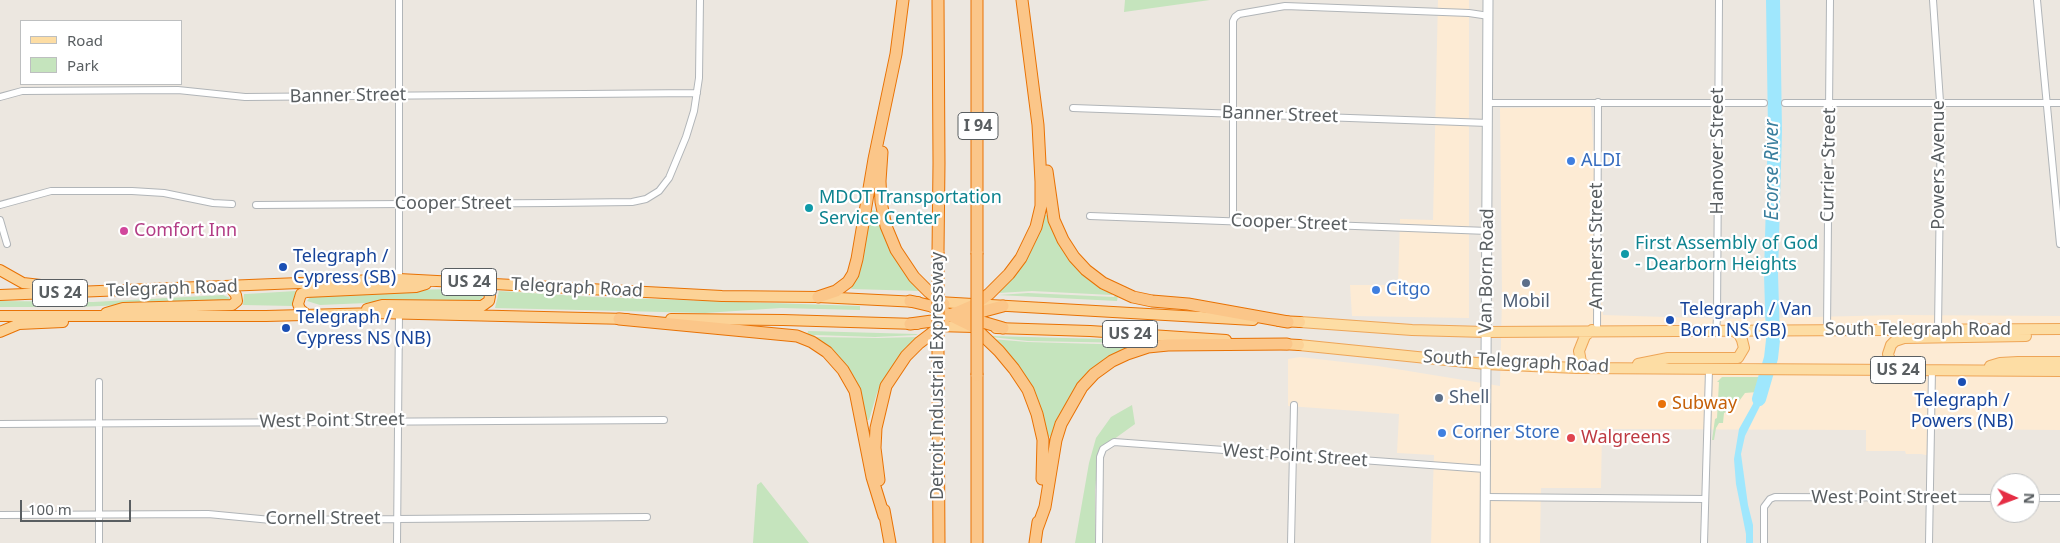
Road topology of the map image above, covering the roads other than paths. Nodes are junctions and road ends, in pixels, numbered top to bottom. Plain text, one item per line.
1 (399, 0) edge
2 (700, 0) edge
3 (903, 0) edge
4 (938, 0) edge
5 (977, 0) edge
6 (1022, 0) edge
7 (1488, 0) edge
8 (1719, 0) edge
9 (1830, 0) edge
10 (1933, 0) edge
11 (2037, 0) edge
12 (1489, 16) junction
13 (697, 93) junction
14 (400, 95) junction
15 (0, 97) edge
16 (1488, 102) junction
17 (1598, 102) junction
18 (1764, 102) dead end
19 (1786, 102) dead end
20 (1940, 102) junction
21 (1718, 103) junction
22 (1830, 103) junction
23 (2046, 103) junction
24 (2060, 103) edge
25 (1072, 108) dead end
26 (1233, 114) junction
27 (1488, 123) junction
28 (1038, 125) junction
29 (882, 130) junction
30 (232, 204) dead end
31 (399, 204) junction
32 (0, 205) edge
33 (256, 205) dead end
34 (1090, 216) dead end
35 (0, 220) edge
36 (1233, 221) junction
37 (1488, 232) junction
38 (7, 244) dead end
39 (2060, 244) edge
40 (0, 270) edge
41 (399, 279) junction
42 (439, 280) junction
43 (484, 283) junction
44 (230, 287) junction
45 (121, 290) junction
46 (0, 295) edge
47 (818, 297) junction
48 (910, 301) junction
49 (942, 302) junction
50 (974, 305) junction
51 (1003, 306) junction
52 (399, 313) junction
53 (352, 314) junction
54 (307, 315) junction
55 (958, 315) junction
56 (0, 316) edge
57 (92, 316) junction
58 (619, 319) junction
59 (1288, 322) junction
60 (1300, 322) joint
61 (910, 324) junction
62 (941, 326) junction
63 (974, 327) junction
64 (1003, 328) junction
65 (1594, 330) junction
66 (1827, 330) junction
67 (1938, 330) junction
68 (2056, 330) edge
69 (1716, 331) junction
70 (1733, 331) junction
71 (0, 332) edge
72 (1486, 332) junction
73 (1286, 344) junction
74 (1300, 344) joint
75 (2060, 362) edge
76 (1486, 364) junction
77 (1588, 368) junction
78 (1619, 368) junction
79 (1709, 370) junction
80 (1900, 370) junction
81 (1932, 370) junction
82 (1977, 370) junction
83 (2060, 371) edge
84 (99, 382) dead end
85 (1294, 405) dead end
86 (398, 420) junction
87 (664, 420) dead end
88 (0, 424) edge
89 (100, 424) junction
90 (1293, 456) junction
91 (1485, 469) junction
92 (1486, 497) junction
93 (1990, 498) edge
94 (2040, 498) edge
95 (2060, 498) edge
96 (1705, 499) junction
97 (1929, 499) junction
98 (0, 515) edge
99 (99, 515) junction
100 (647, 516) dead end
101 (884, 516) junction
102 (397, 518) junction
103 (1037, 529) junction
104 (99, 543) edge
105 (397, 543) edge
106 (890, 543) edge
107 (939, 543) edge
108 (977, 543) edge
109 (1035, 543) edge
110 (1099, 543) edge
111 (1291, 543) edge
112 (1485, 543) edge
113 (1704, 543) edge
114 (1764, 543) edge
115 (1928, 543) edge

1 - 14 street
2 - 13 street
3 - 29 highway
4 - 107 highway, Detroit Industrial Expressway / I 94, bridge
5 - 108 highway, I 94, bridge
6 - 28 highway
7 - 12 main road, Van Born Road
8 - 21 street, Hanover Street
9 - 22 street, Currier Street
10 - 20 street, Powers Avenue
11 - 23 street
12 - 16 main road, Van Born Road
12 - 26 street
13 - 14 street, Banner Street
13 - 31 street, Cooper Street
14 - 15 street, Banner Street
14 - 31 street
16 - 17 street
16 - 27 main road, Van Born Road
17 - 21 street
17 - 65 street, Amherst Street
18 - 21 street
19 - 22 street
20 - 22 street
20 - 23 street
20 - 67 street, Powers Avenue
21 - 69 street, Hanover Street
22 - 66 street, Currier Street
23 - 24 street
23 - 39 street
25 - 26 street, Banner Street
26 - 27 street, Banner Street
26 - 36 street
27 - 37 main road, Van Born Road
28 - 50 highway
28 - 59 highway
29 - 47 highway
29 - 49 highway
30 - 32 street
31 - 33 street, Cooper Street
31 - 41 street
34 - 36 street, Cooper Street
35 - 38 street
36 - 37 street, Cooper Street
37 - 72 main road, Van Born Road
40 - 45 highway
41 - 42 highway, Telegraph Road / US 24
41 - 44 highway, Telegraph Road / US 24
42 - 43 highway, Telegraph Road / US 24
42 - 54 highway
43 - 47 highway, Telegraph Road / US 24
43 - 53 highway
44 - 45 highway, Telegraph Road / US 24
44 - 57 highway
45 - 46 highway, Telegraph Road / US 24
47 - 48 highway, Telegraph Road / US 24
48 - 49 highway, Telegraph Road / US 24
48 - 55 highway
49 - 50 highway, Telegraph Road / US 24
49 - 55 highway
50 - 51 highway, South Telegraph Road / US 24
50 - 55 highway
51 - 55 highway
51 - 59 highway, South Telegraph Road / US 24
52 - 53 highway, Telegraph Road / US 24
52 - 58 highway, Telegraph Road / US 24
52 - 86 street
53 - 54 highway, Telegraph Road / US 24
54 - 57 highway, Telegraph Road / US 24
55 - 61 highway
55 - 62 highway
55 - 63 highway
55 - 64 highway
56 - 57 highway, Telegraph Road / US 24
57 - 71 highway
58 - 61 highway, Telegraph Road / US 24
58 - 101 highway
59 - 60 highway, South Telegraph Road / US 24
60 - 72 main road, South Telegraph Road / US 24
61 - 62 highway, Telegraph Road / US 24
62 - 63 highway, Telegraph Road / US 24
62 - 101 highway
63 - 64 highway, South Telegraph Road / US 24
63 - 103 highway
64 - 73 highway, South Telegraph Road / US 24
65 - 69 main road, South Telegraph Road / US 24
65 - 72 main road, South Telegraph Road / US 24
65 - 77 main road
66 - 67 main road, South Telegraph Road / US 24
66 - 70 main road, South Telegraph Road / US 24
67 - 68 main road, South Telegraph Road / US 24
68 - 80 main road
69 - 70 main road, South Telegraph Road / US 24
70 - 78 main road
72 - 76 main road, Van Born Road
73 - 74 highway, South Telegraph Road / US 24
73 - 103 highway
74 - 76 main road, South Telegraph Road / US 24
75 - 82 main road
76 - 77 main road, South Telegraph Road / US 24
76 - 91 main road, Van Born Road
77 - 78 main road, South Telegraph Road / US 24
78 - 79 main road, South Telegraph Road / US 24
79 - 80 main road, South Telegraph Road / US 24
79 - 96 street
80 - 81 main road, South Telegraph Road / US 24
81 - 82 main road, South Telegraph Road / US 24
81 - 97 street
82 - 83 main road, South Telegraph Road / US 24
84 - 89 street
85 - 90 street
86 - 87 street, West Point Street
86 - 89 street, West Point Street
86 - 102 street
88 - 89 street, West Point Street
89 - 99 street
90 - 91 street, West Point Street
90 - 110 street, West Point Street
90 - 111 street
91 - 92 main road, Van Born Road
92 - 96 street
92 - 112 main road, Van Born Road
93 - 97 street, West Point Street
94 - 95 street
96 - 113 street
97 - 114 street, West Point Street
97 - 115 street
98 - 99 street, Cornell Street
99 - 102 street, Cornell Street
99 - 104 street
100 - 102 street, Cornell Street
101 - 106 highway
102 - 105 street
103 - 109 highway

